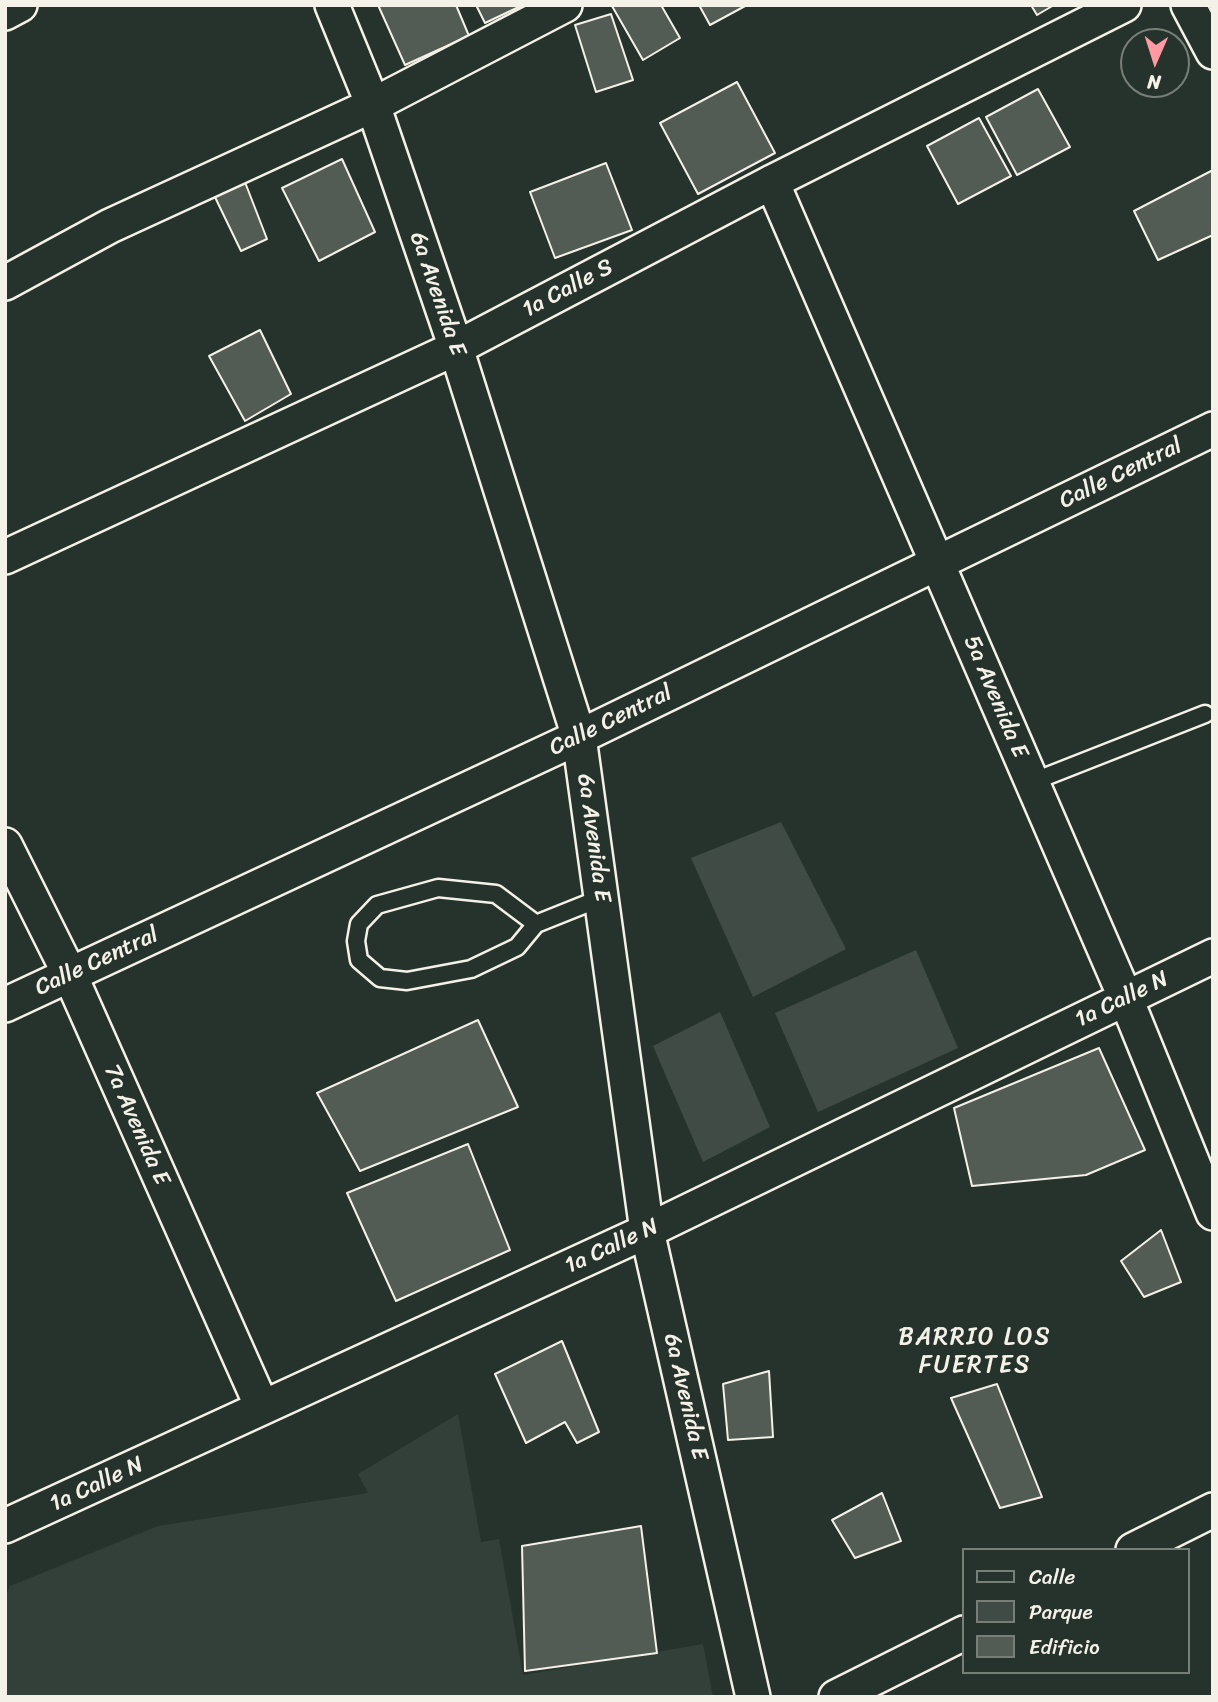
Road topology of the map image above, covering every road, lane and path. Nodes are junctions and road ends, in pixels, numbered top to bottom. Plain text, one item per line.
1 (20, 5) edge
2 (332, 5) edge
3 (565, 5) edge
4 (1124, 5) edge
5 (1188, 5) edge
6 (5, 12) edge
7 (1213, 51) edge
8 (373, 105) junction
9 (772, 182) junction
10 (5, 283) edge
11 (456, 348) junction
12 (1213, 429) edge
13 (5, 557) edge
14 (937, 563) junction
15 (1205, 714) dead end
16 (579, 737) junction
17 (1032, 782) junction
18 (5, 845) edge
19 (601, 898) junction
20 (536, 924) junction
21 (1213, 956) edge
22 (69, 975) junction
23 (1126, 999) junction
24 (5, 1005) edge
25 (1213, 1213) edge
26 (648, 1231) junction
27 (262, 1407) junction
28 (1213, 1510) edge
29 (5, 1526) edge
30 (1137, 1548) edge
31 (962, 1634) edge
32 (753, 1697) edge
33 (836, 1697) edge

1 - 6 street
2 - 8 street, 6a Avenida E
3 - 8 street
4 - 9 street, 1a Calle S
5 - 7 street
8 - 10 street
8 - 11 street, 6a Avenida E
9 - 11 street, 1a Calle S
9 - 14 street, 5a Avenida E
11 - 13 street, 1a Calle S
11 - 16 street, 6a Avenida E
12 - 14 street, Calle Central
14 - 16 street, Calle Central
14 - 17 street, 5a Avenida E
15 - 17 lane
16 - 19 street, 6a Avenida E
16 - 22 street, Calle Central
17 - 23 street, 5a Avenida E
18 - 22 street, 7a Avenida E
19 - 20 lane
19 - 26 street, 6a Avenida E
20 - 20 lane
21 - 23 street, 1a Calle N
22 - 24 street, Calle Central
22 - 27 street, 7a Avenida E
23 - 25 street, 5a Avenida E
23 - 26 street, 1a Calle N
26 - 27 street, 1a Calle N
26 - 32 street, 6a Avenida E
27 - 29 street, 1a Calle N
28 - 30 street
31 - 33 street

